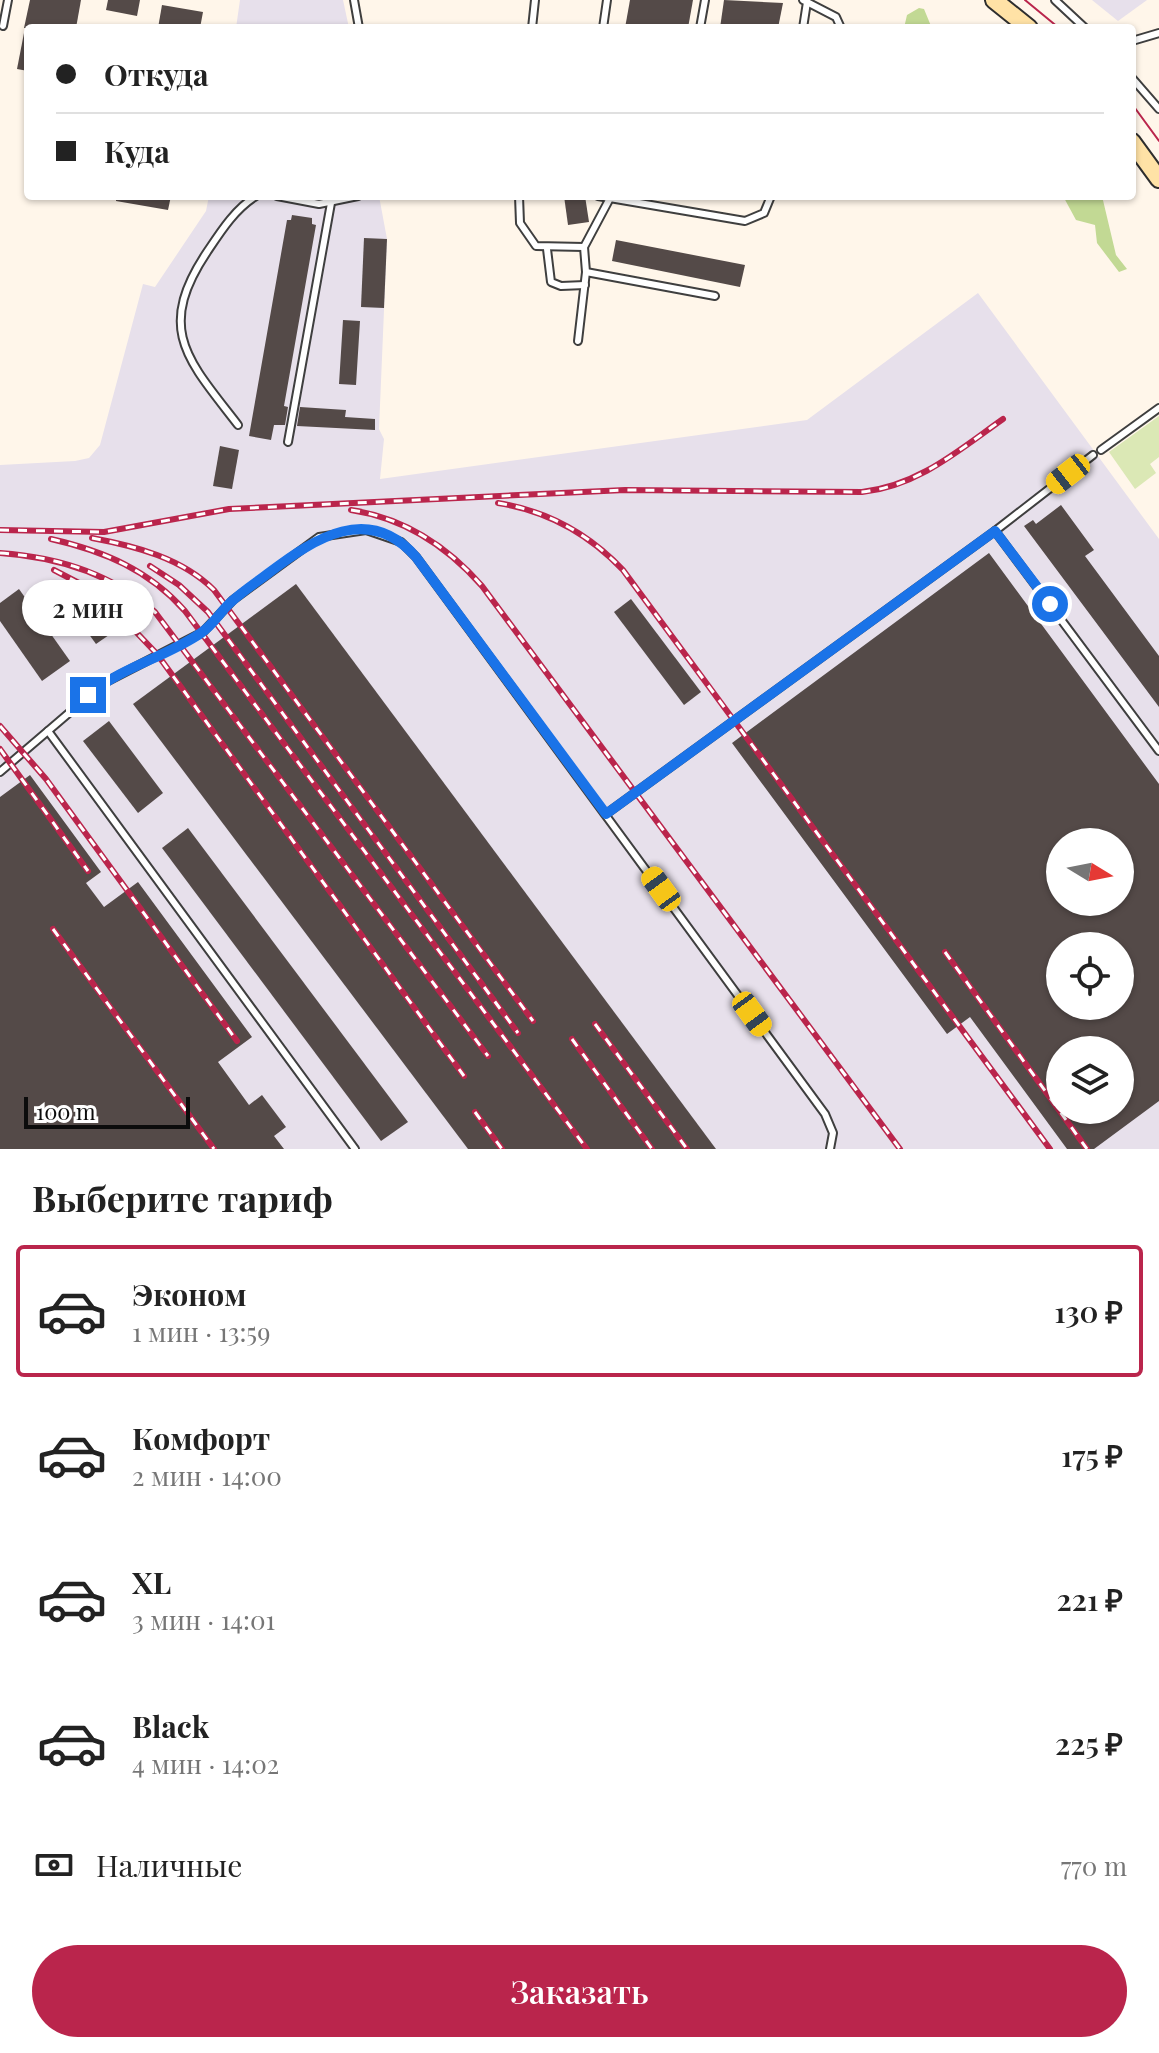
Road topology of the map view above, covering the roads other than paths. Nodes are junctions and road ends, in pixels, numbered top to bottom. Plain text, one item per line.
1 (8, 0) edge
2 (354, 0) edge
3 (535, 0) edge
4 (607, 0) edge
5 (705, 0) edge
6 (994, 0) edge
7 (1055, 0) edge
8 (805, 1) edge
9 (358, 24) edge
10 (532, 24) edge
11 (604, 24) edge
12 (701, 24) edge
13 (803, 24) edge
14 (839, 24) edge
15 (1024, 24) edge
16 (1081, 24) edge
17 (3, 26) dead end
18 (1159, 33) edge
19 (1136, 40) edge
20 (1136, 83) edge
21 (1159, 109) edge
22 (1136, 147) edge
23 (1159, 179) edge
24 (252, 200) edge
25 (292, 200) edge
26 (343, 200) edge
27 (519, 200) edge
28 (609, 200) joint
29 (769, 200) edge
30 (331, 203) junction
31 (584, 247) junction
32 (547, 249) junction
33 (586, 272) junction
34 (585, 285) junction
35 (715, 296) dead end
36 (578, 341) dead end
37 (1159, 408) edge
38 (238, 425) dead end
39 (288, 442) dead end
40 (1101, 450) dead end
41 (1093, 455) dead end
42 (995, 531) junction
43 (48, 731) junction
44 (1159, 751) edge
45 (0, 772) edge
46 (606, 814) junction
47 (355, 1149) edge
48 (830, 1149) edge

1 - 17 lane
2 - 9 lane
3 - 10 lane
4 - 11 lane
5 - 12 lane
6 - 15 main road
7 - 16 lane
8 - 13 lane
8 - 14 lane
18 - 19 lane
20 - 21 lane
22 - 23 main road
24 - 38 lane
25 - 30 lane
26 - 30 lane
27 - 32 lane
28 - 29 lane
28 - 31 lane
30 - 39 lane
31 - 32 lane
31 - 33 lane
32 - 34 lane
33 - 34 lane
33 - 35 lane
34 - 36 lane
37 - 40 lane
41 - 42 lane
42 - 44 lane
42 - 46 lane
43 - 45 lane
43 - 46 lane
43 - 47 lane
46 - 48 lane

